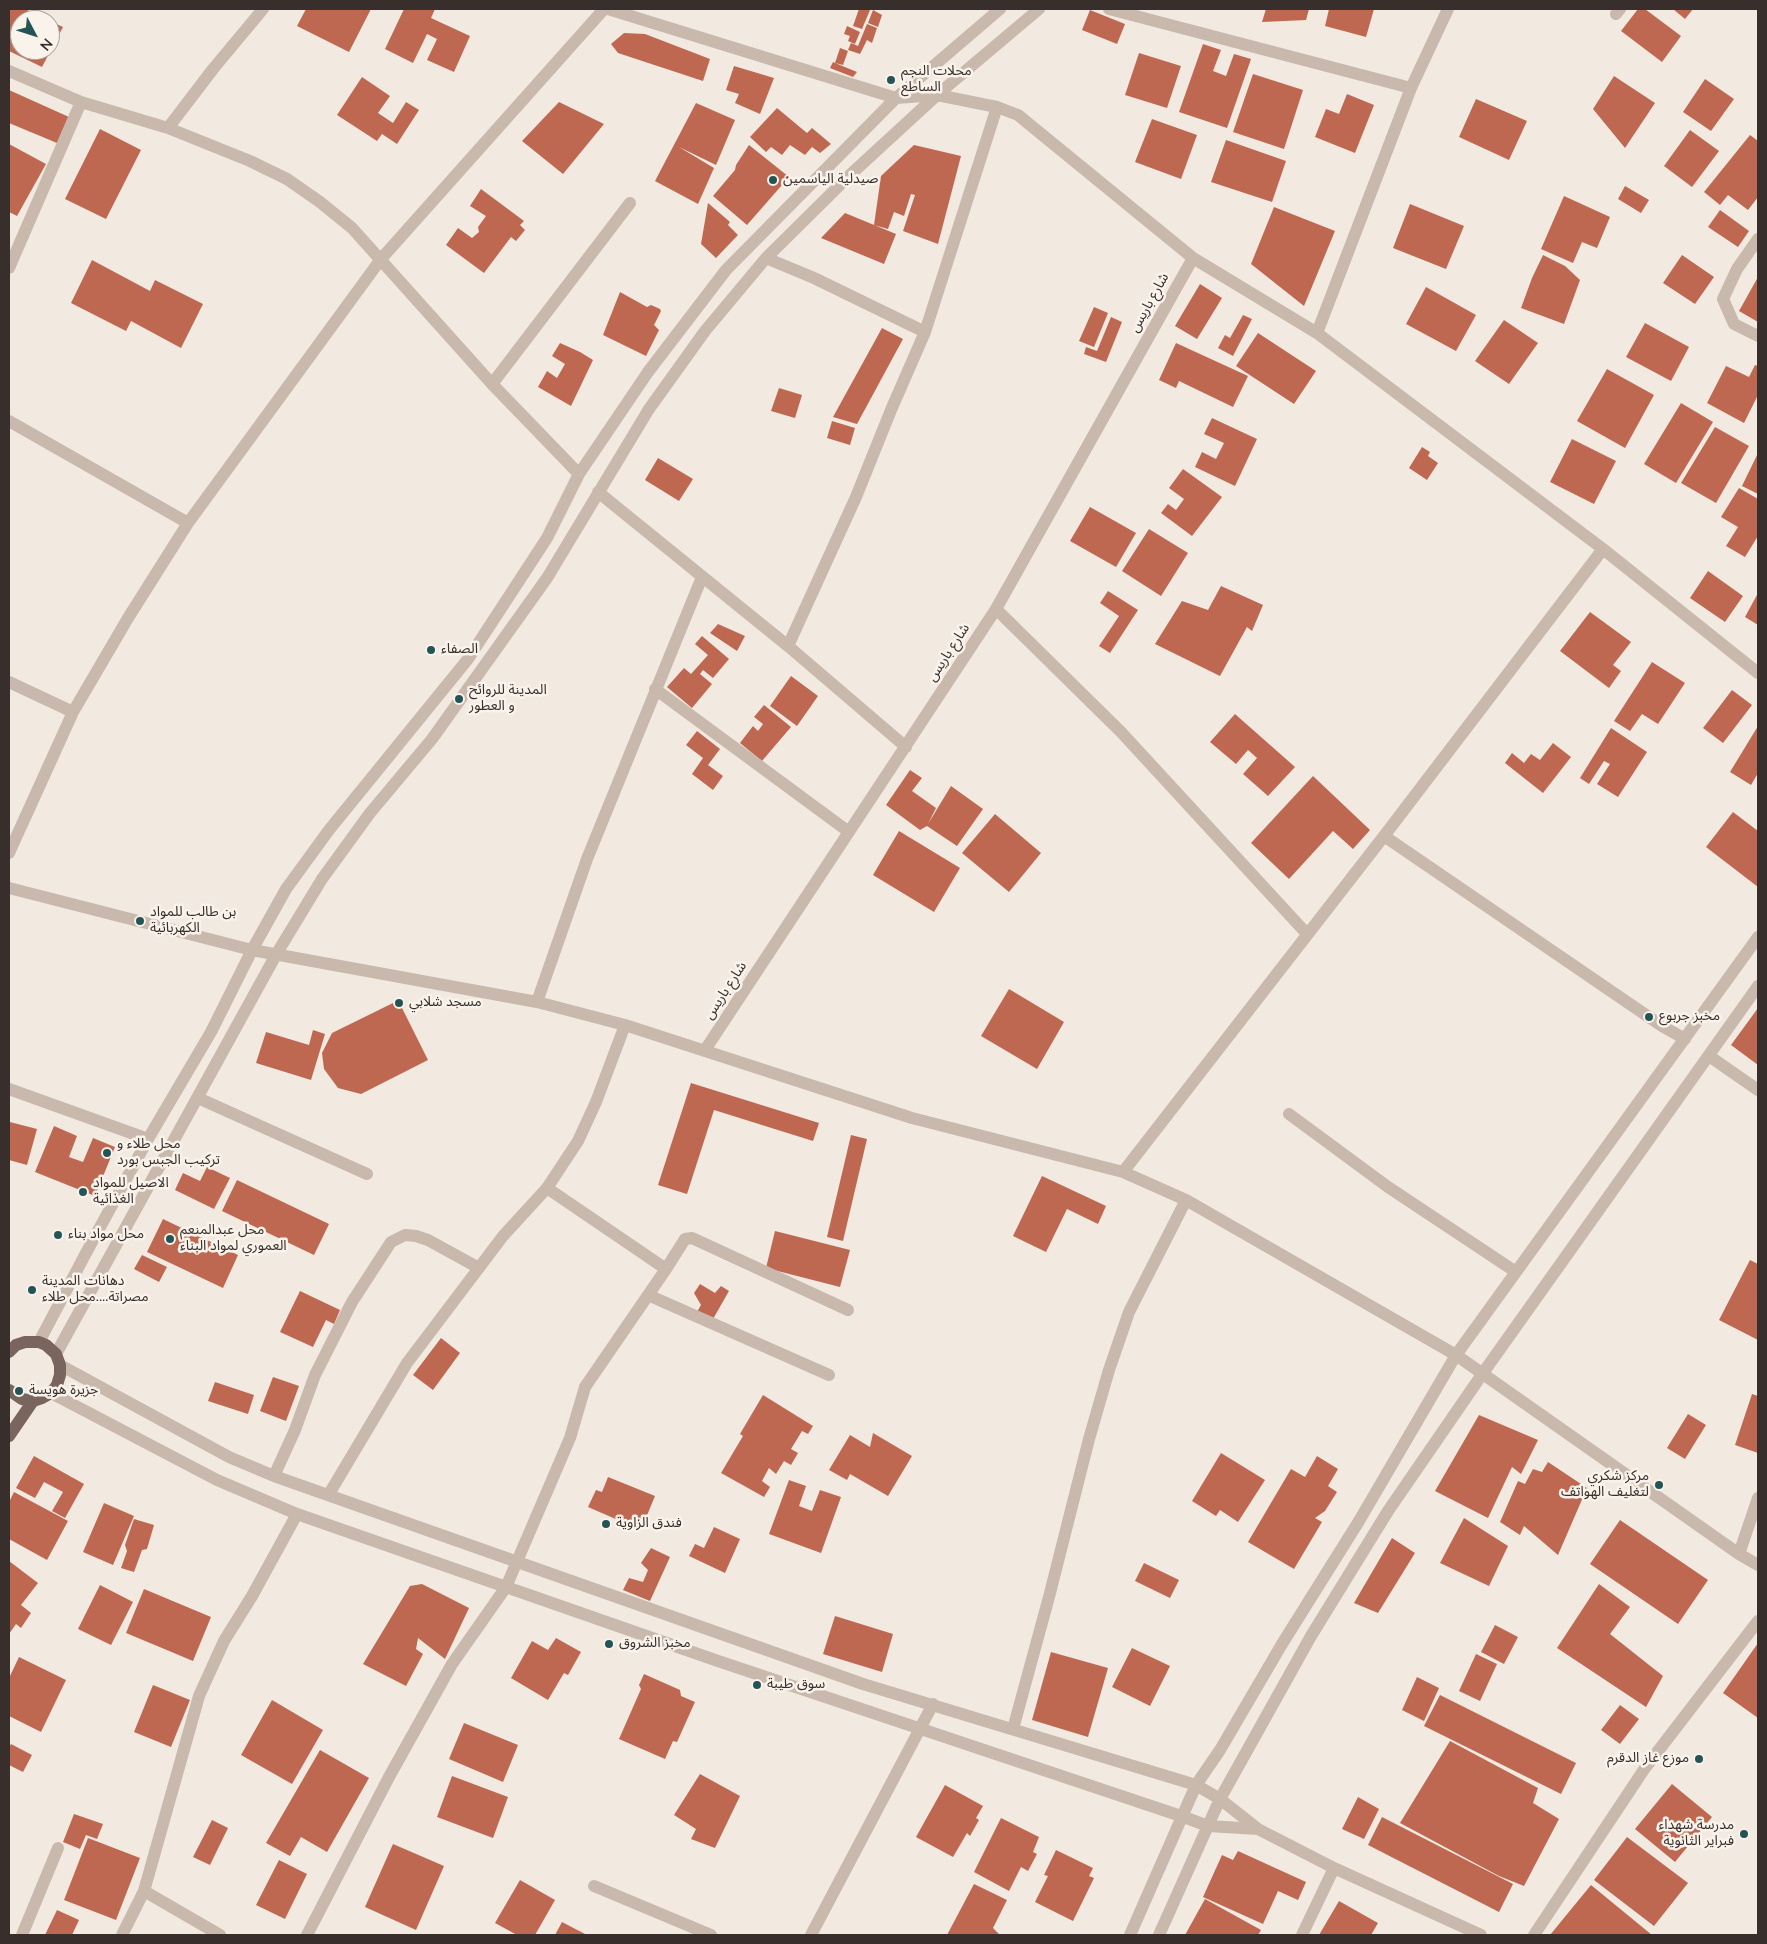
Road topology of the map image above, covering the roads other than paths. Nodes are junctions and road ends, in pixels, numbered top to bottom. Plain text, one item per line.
1 (263, 9) edge
2 (604, 9) edge
3 (608, 9) edge
4 (1000, 9) edge
5 (1039, 9) edge
6 (1108, 9) edge
7 (1448, 9) edge
8 (9, 70) edge
9 (1411, 88) junction
10 (937, 95) junction
11 (896, 98) junction
12 (81, 102) junction
13 (997, 107) junction
14 (168, 128) junction
15 (630, 203) dead end
16 (1758, 239) edge
17 (766, 258) junction
18 (1192, 258) junction
19 (381, 259) junction
20 (9, 268) edge
21 (925, 332) junction
22 (1318, 333) junction
23 (1758, 336) edge
24 (492, 384) junction
25 (9, 421) edge
26 (579, 474) junction
27 (598, 492) junction
28 (188, 523) junction
29 (1603, 549) junction
30 (702, 577) junction
31 (996, 609) junction
32 (788, 646) junction
33 (1758, 673) edge
34 (9, 682) edge
35 (655, 689) junction
36 (73, 712) junction
37 (906, 747) junction
38 (849, 832) junction
39 (1384, 836) junction
40 (9, 853) edge
41 (9, 888) edge
42 (1307, 934) junction
43 (1758, 937) edge
44 (252, 950) junction
45 (277, 954) junction
46 (1758, 986) edge
47 (537, 1002) junction
48 (625, 1025) junction
49 (1686, 1039) junction
50 (705, 1050) junction
51 (1709, 1056) junction
52 (9, 1089) edge
53 (1758, 1090) edge
54 (198, 1098) junction
55 (1289, 1114) dead end
56 (148, 1139) junction
57 (1123, 1172) junction
58 (367, 1174) dead end
59 (547, 1188) junction
60 (1186, 1200) junction
61 (479, 1268) junction
62 (666, 1269) junction
63 (1516, 1272) junction
64 (648, 1295) junction
65 (848, 1310) dead end
66 (39, 1342) junction
67 (9, 1352) edge
68 (1456, 1354) junction
69 (58, 1360) junction
70 (1483, 1374) junction
71 (829, 1375) dead end
72 (10, 1394) edge
73 (50, 1394) junction
74 (33, 1401) junction
75 (9, 1436) edge
76 (274, 1476) junction
77 (329, 1494) junction
78 (1758, 1498) edge
79 (297, 1514) junction
80 (1739, 1554) junction
81 (518, 1561) junction
82 (1758, 1565) edge
83 (506, 1587) junction
84 (1758, 1621) edge
85 (933, 1704) junction
86 (920, 1729) junction
87 (1013, 1729) junction
88 (1196, 1785) junction
89 (1220, 1799) junction
90 (1181, 1816) junction
91 (1208, 1826) junction
92 (1258, 1829) junction
93 (58, 1848) dead end
94 (1334, 1868) junction
95 (594, 1886) dead end
96 (144, 1891) junction
97 (22, 1935) edge
98 (122, 1935) edge
99 (220, 1935) edge
100 (307, 1935) edge
101 (710, 1935) edge
102 (811, 1935) edge
103 (1130, 1935) edge
104 (1159, 1935) edge
105 (1302, 1935) edge
106 (1480, 1935) edge
107 (1534, 1935) edge

1 - 14 street
2 - 19 street
3 - 11 street
4 - 11 street
5 - 10 street
6 - 9 street
7 - 9 street
8 - 12 street
9 - 22 street
10 - 11 street
10 - 13 street
10 - 17 street
11 - 26 street
12 - 14 street
12 - 20 street
13 - 18 street
13 - 21 street
14 - 19 street
15 - 24 street
16 - 23 street
17 - 21 street
17 - 27 street
18 - 22 street
18 - 31 street, شارع باريس
19 - 24 street
19 - 28 street
21 - 32 street
22 - 29 street
24 - 26 street
25 - 28 street
26 - 44 street
27 - 30 street
27 - 45 street
28 - 36 street
29 - 33 street
29 - 39 street
30 - 32 street
30 - 35 street
31 - 37 street, شارع باريس
31 - 42 street
32 - 37 street
34 - 36 street
35 - 38 street
35 - 47 street
36 - 40 street
37 - 38 street, شارع باريس
38 - 50 street, شارع باريس
39 - 42 street
39 - 49 street
41 - 44 street
42 - 57 street
43 - 49 street
44 - 45 street
44 - 56 street
45 - 47 street
45 - 54 street
46 - 51 street
47 - 48 street
48 - 50 street
48 - 59 street
49 - 63 street
50 - 57 street
51 - 53 street
51 - 70 street
52 - 56 street
54 - 58 street
54 - 69 street
55 - 63 street
56 - 66 street
57 - 60 street
59 - 61 street
59 - 62 street
60 - 68 street
60 - 87 street
61 - 76 street
61 - 77 street
62 - 64 street
62 - 65 street
63 - 68 street
64 - 71 street
64 - 81 street
66 - 67 main road
66 - 69 main road
68 - 70 street
68 - 88 street
69 - 73 main road
69 - 76 street
70 - 80 street
70 - 89 street
72 - 74 main road
73 - 74 main road
73 - 79 street
74 - 75 main road
76 - 77 street
77 - 81 street
78 - 80 street
79 - 83 street
79 - 96 street
80 - 82 street
81 - 83 street
81 - 85 street
83 - 86 street
83 - 100 street
84 - 107 street
85 - 86 street
85 - 87 street
86 - 90 street
86 - 102 street
87 - 88 street
88 - 89 street
88 - 90 street
89 - 91 street
89 - 92 street
90 - 91 street
90 - 103 street
91 - 92 street
91 - 104 street
92 - 94 street
93 - 97 street
94 - 105 street
94 - 106 street
95 - 101 street
96 - 98 street
96 - 99 street

